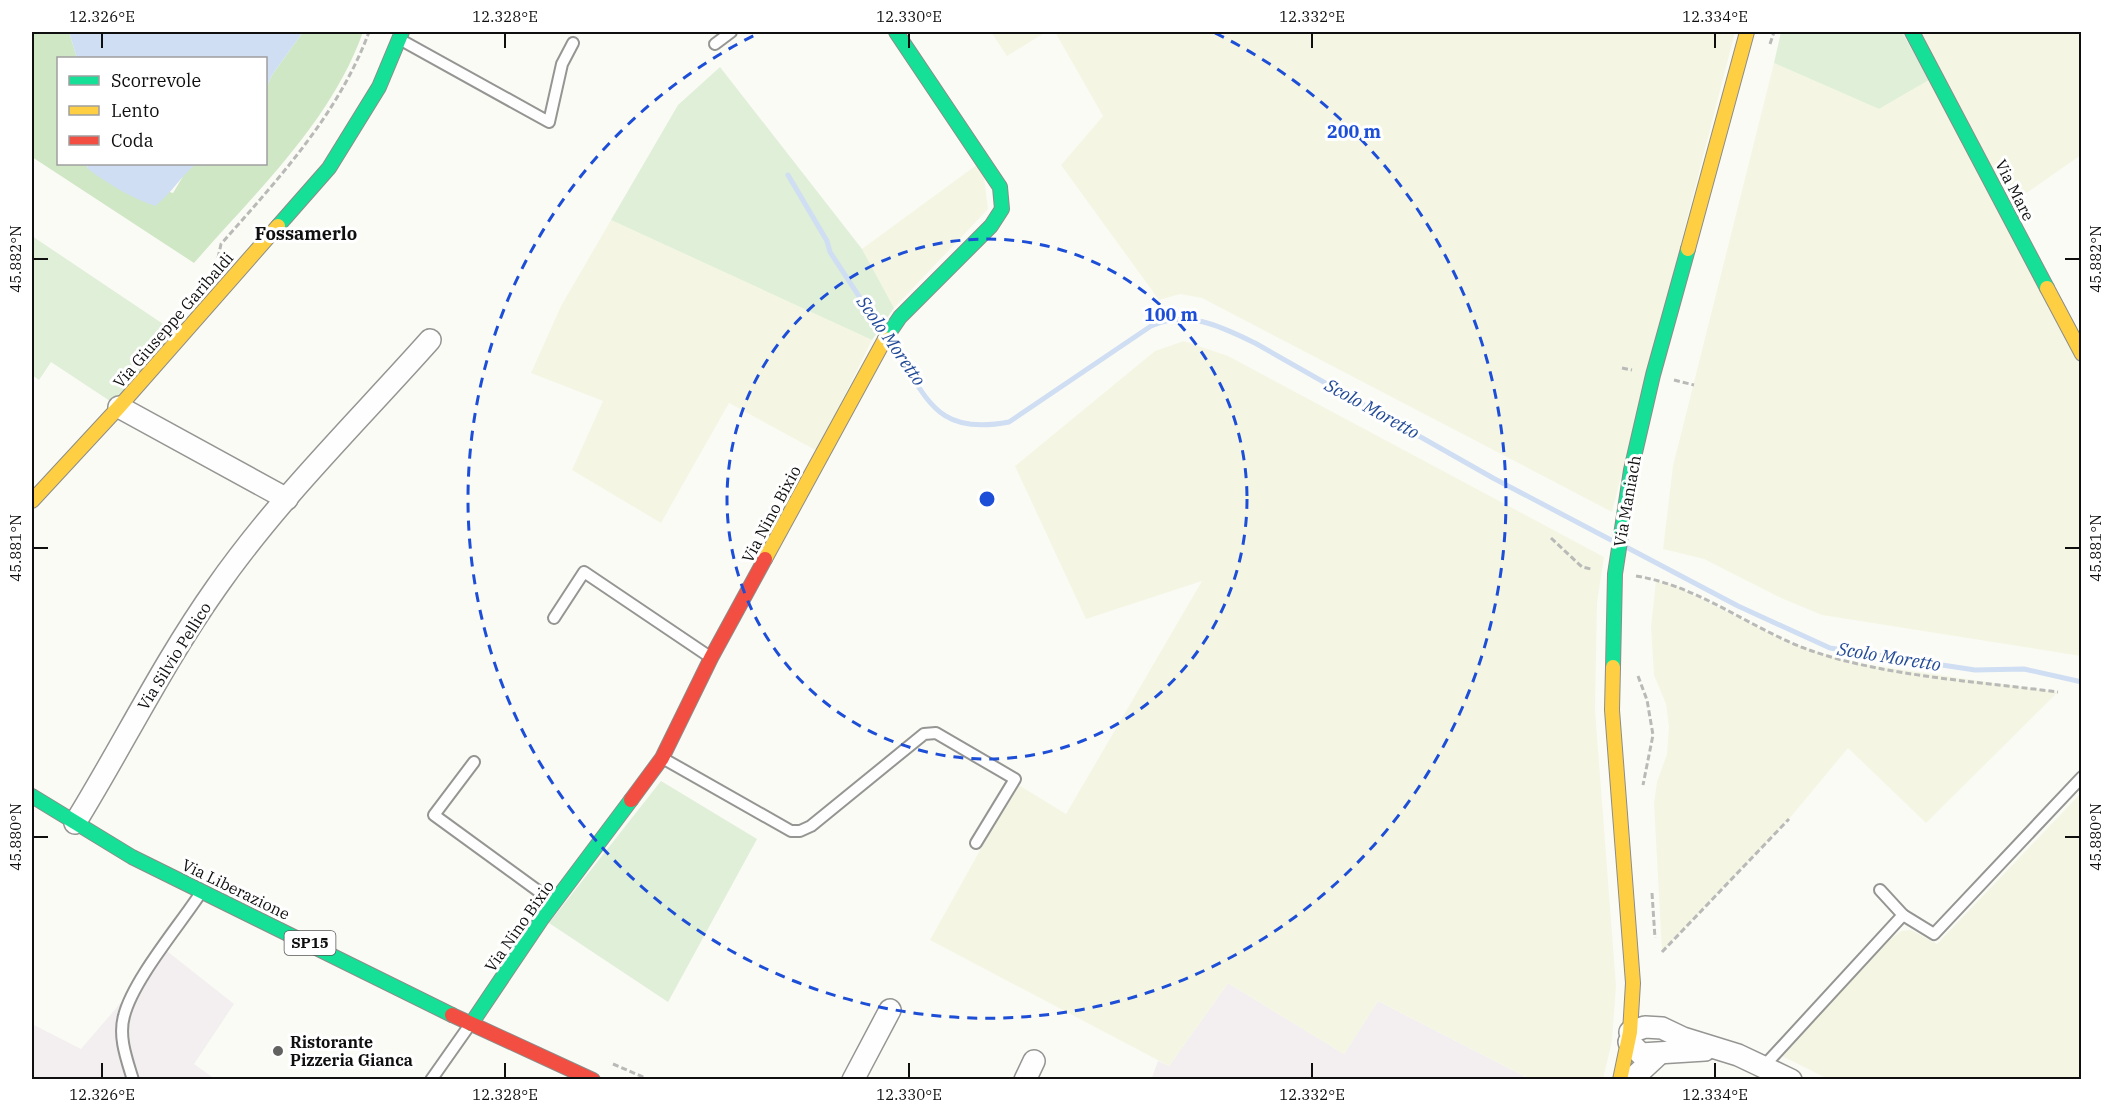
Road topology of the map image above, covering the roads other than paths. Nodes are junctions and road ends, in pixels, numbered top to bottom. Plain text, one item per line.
1 (731, 32) edge
2 (896, 32) edge
3 (1748, 32) edge
4 (400, 35) edge
5 (1915, 35) edge
6 (573, 43) dead end
7 (715, 44) dead end
8 (430, 340) dead end
9 (2082, 354) edge
10 (118, 407) junction
11 (287, 499) junction
12 (32, 501) edge
13 (554, 618) dead end
14 (711, 658) junction
15 (662, 758) junction
16 (474, 762) dead end
17 (2082, 777) edge
18 (32, 796) edge
19 (75, 823) junction
20 (976, 843) dead end
21 (1880, 890) dead end
22 (201, 892) junction
23 (555, 903) junction
24 (1903, 915) junction
25 (1633, 983) junction
26 (890, 1010) dead end
27 (471, 1024) junction
28 (1662, 1028) junction
29 (1630, 1037) junction
30 (1720, 1049) junction
31 (1659, 1054) junction
32 (1034, 1061) dead end
33 (1764, 1066) junction
34 (133, 1080) edge
35 (431, 1080) edge
36 (593, 1080) edge
37 (853, 1080) edge
38 (1024, 1080) edge
39 (1620, 1080) edge
40 (1631, 1080) edge
41 (1791, 1080) edge

1 - 7 lane
2 - 14 street, Via Nino Bixio
3 - 25 street, Via Maniach
4 - 6 lane
4 - 10 street, Via Giuseppe Garibaldi
5 - 9 street, Via Mare
8 - 11 street, Via Silvio Pellico
10 - 11 street
10 - 12 street, Via Giuseppe Garibaldi
11 - 19 street, Via Silvio Pellico
13 - 14 lane
14 - 15 street, Via Nino Bixio
15 - 20 lane
15 - 23 street, Via Nino Bixio
16 - 23 lane
17 - 24 lane
18 - 19 street, Via Liberazione / SP15
19 - 22 street, Via Liberazione / SP15
21 - 24 lane
22 - 27 street, Via Liberazione / SP15
22 - 34 lane
23 - 27 street, Via Nino Bixio
24 - 33 lane
25 - 28 street, Via Maniach
25 - 29 street, Via Maniach
26 - 37 street
27 - 35 lane
27 - 36 street, Via Liberazione / SP15
28 - 29 street, Via Maniach
28 - 30 street, Via Maniach
29 - 31 street, Via Maniach
29 - 39 street, Via Maniach
30 - 31 street, Via Maniach
30 - 33 street, Via Maniach
31 - 40 street
32 - 38 street
33 - 41 street, Via Maniach

